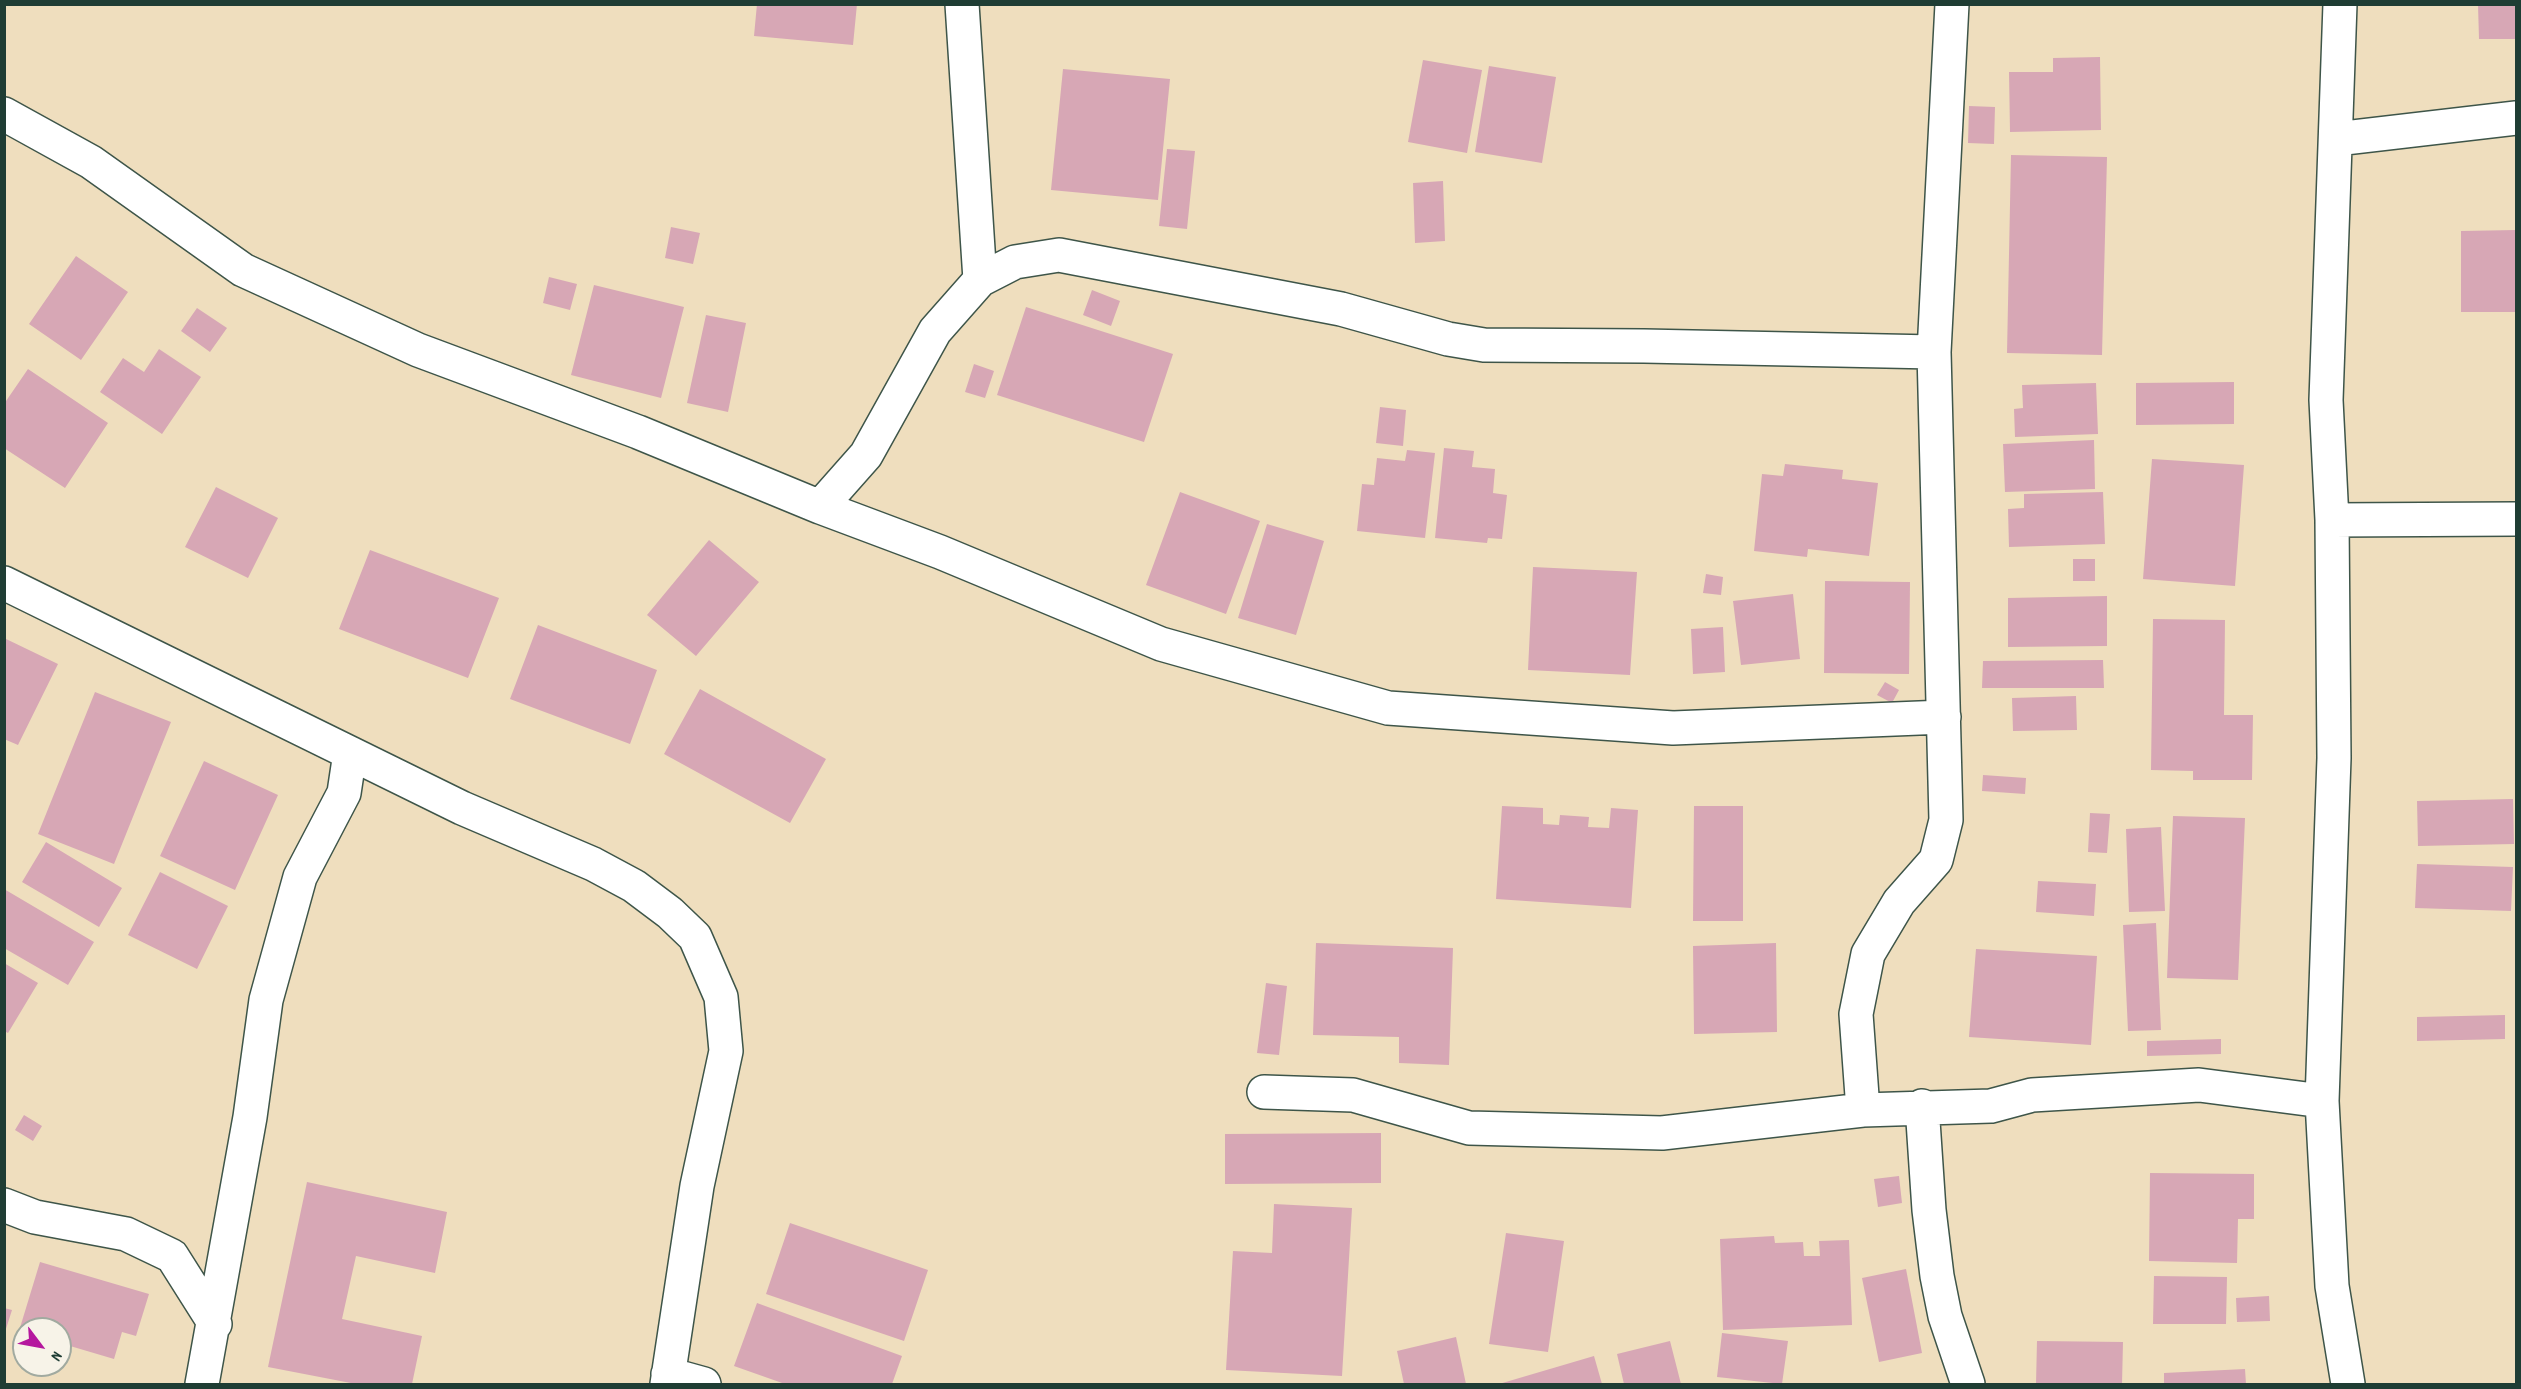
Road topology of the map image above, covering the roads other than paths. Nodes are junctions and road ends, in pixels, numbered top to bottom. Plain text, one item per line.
1 (962, 4) edge
2 (1952, 4) edge
3 (2340, 4) edge
4 (4, 114) edge
5 (2517, 118) edge
6 (2336, 139) junction
7 (980, 280) junction
8 (1934, 352) junction
9 (820, 507) junction
10 (2517, 519) edge
11 (2332, 520) junction
12 (4, 583) edge
13 (1944, 717) junction
14 (350, 753) junction
15 (1264, 1092) dead end
16 (2322, 1101) junction
17 (1922, 1106) junction
18 (1863, 1110) junction
19 (4, 1205) edge
20 (214, 1324) junction
21 (667, 1379) edge
22 (202, 1384) edge
23 (704, 1384) edge
24 (1968, 1384) edge
25 (2348, 1384) edge

1 - 7 street
2 - 8 street
3 - 6 street
4 - 9 street
5 - 6 street
6 - 11 street
7 - 8 street
7 - 9 street
8 - 13 street
9 - 13 street
10 - 11 street
11 - 16 street
12 - 14 street
13 - 18 street
14 - 20 street
14 - 21 street
15 - 18 street
16 - 17 street
16 - 25 street
17 - 18 street
17 - 24 street
19 - 20 street
20 - 22 street
21 - 23 street

